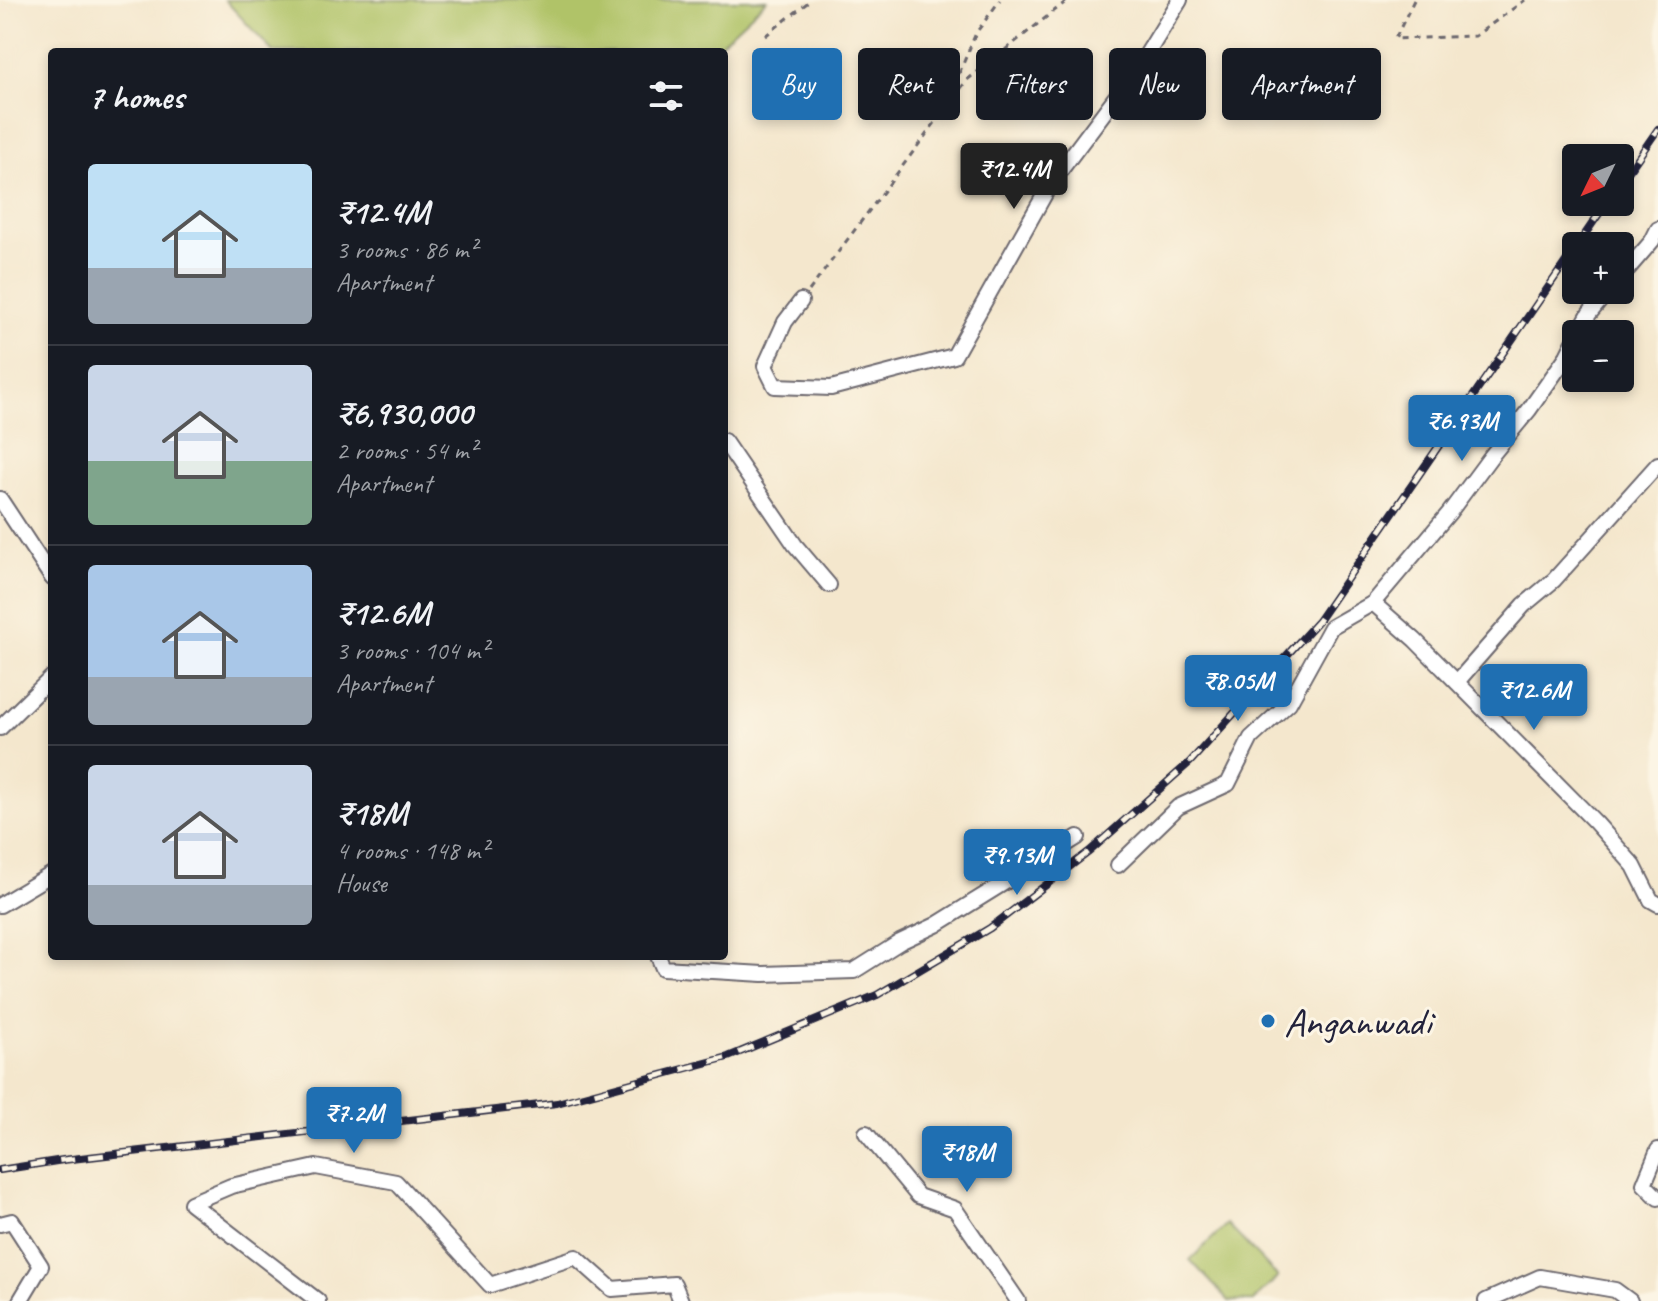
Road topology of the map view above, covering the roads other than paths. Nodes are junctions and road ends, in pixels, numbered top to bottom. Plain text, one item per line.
1 (1180, 0) edge
2 (1658, 229) edge
3 (1634, 262) edge
4 (801, 301) road end
5 (1562, 363) edge
6 (728, 447) edge
7 (1658, 464) edge
8 (0, 499) edge
9 (48, 572) edge
10 (829, 585) dead end
11 (1373, 603) junction
12 (48, 681) edge
13 (1457, 682) junction
14 (0, 728) edge
15 (1078, 837) dead end
16 (1118, 865) dead end
17 (48, 876) edge
18 (1658, 904) edge
19 (0, 905) edge
20 (660, 960) edge
21 (866, 1133) dead end
22 (1658, 1150) edge
23 (1658, 1198) edge
24 (0, 1224) edge
25 (20, 1301) edge
26 (318, 1301) edge
27 (681, 1301) edge
28 (1018, 1301) edge
29 (1486, 1301) edge
30 (1630, 1301) edge

1 - 4 street
2 - 3 street
5 - 11 street
6 - 10 street
7 - 13 street
8 - 9 street
11 - 13 street
11 - 16 street
12 - 14 street
13 - 18 street
15 - 20 street
17 - 19 street
21 - 28 street
22 - 23 street
24 - 25 street
26 - 27 street
29 - 30 street

